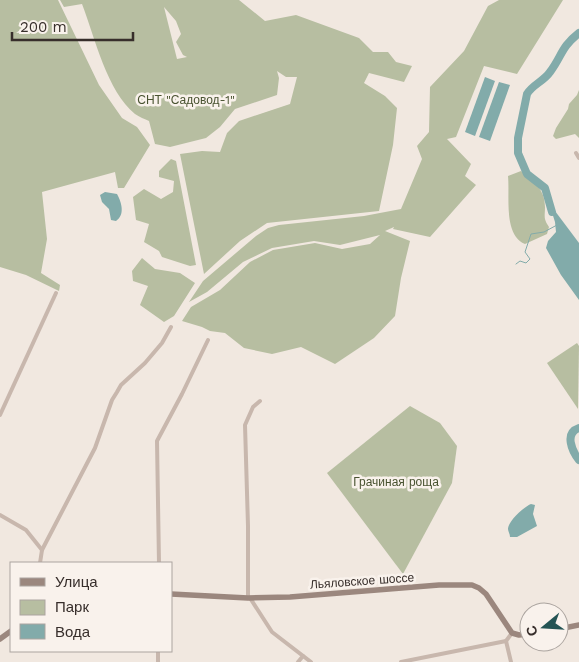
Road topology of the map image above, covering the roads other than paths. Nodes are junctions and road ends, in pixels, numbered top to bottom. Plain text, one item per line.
1 (576, 153) dead end
2 (579, 158) edge
3 (56, 293) dead end
4 (171, 327) dead end
5 (208, 340) dead end
6 (260, 401) dead end
7 (0, 415) edge
8 (0, 515) edge
9 (42, 550) junction
10 (40, 562) edge
11 (159, 562) edge
12 (172, 594) edge
13 (249, 598) junction
14 (512, 633) junction
15 (519, 635) edge
16 (506, 641) junction
17 (303, 656) junction
18 (298, 662) edge
19 (311, 662) edge
20 (401, 662) edge
21 (511, 662) edge

1 - 2 street
3 - 7 street
4 - 9 street
5 - 11 street
6 - 13 street
8 - 9 street
9 - 10 street
12 - 13 street, Льяловское шоссе
13 - 14 street, Льяловское шоссе
13 - 17 street
14 - 15 street
14 - 16 street
16 - 20 street
16 - 21 street
17 - 18 street
17 - 19 street

